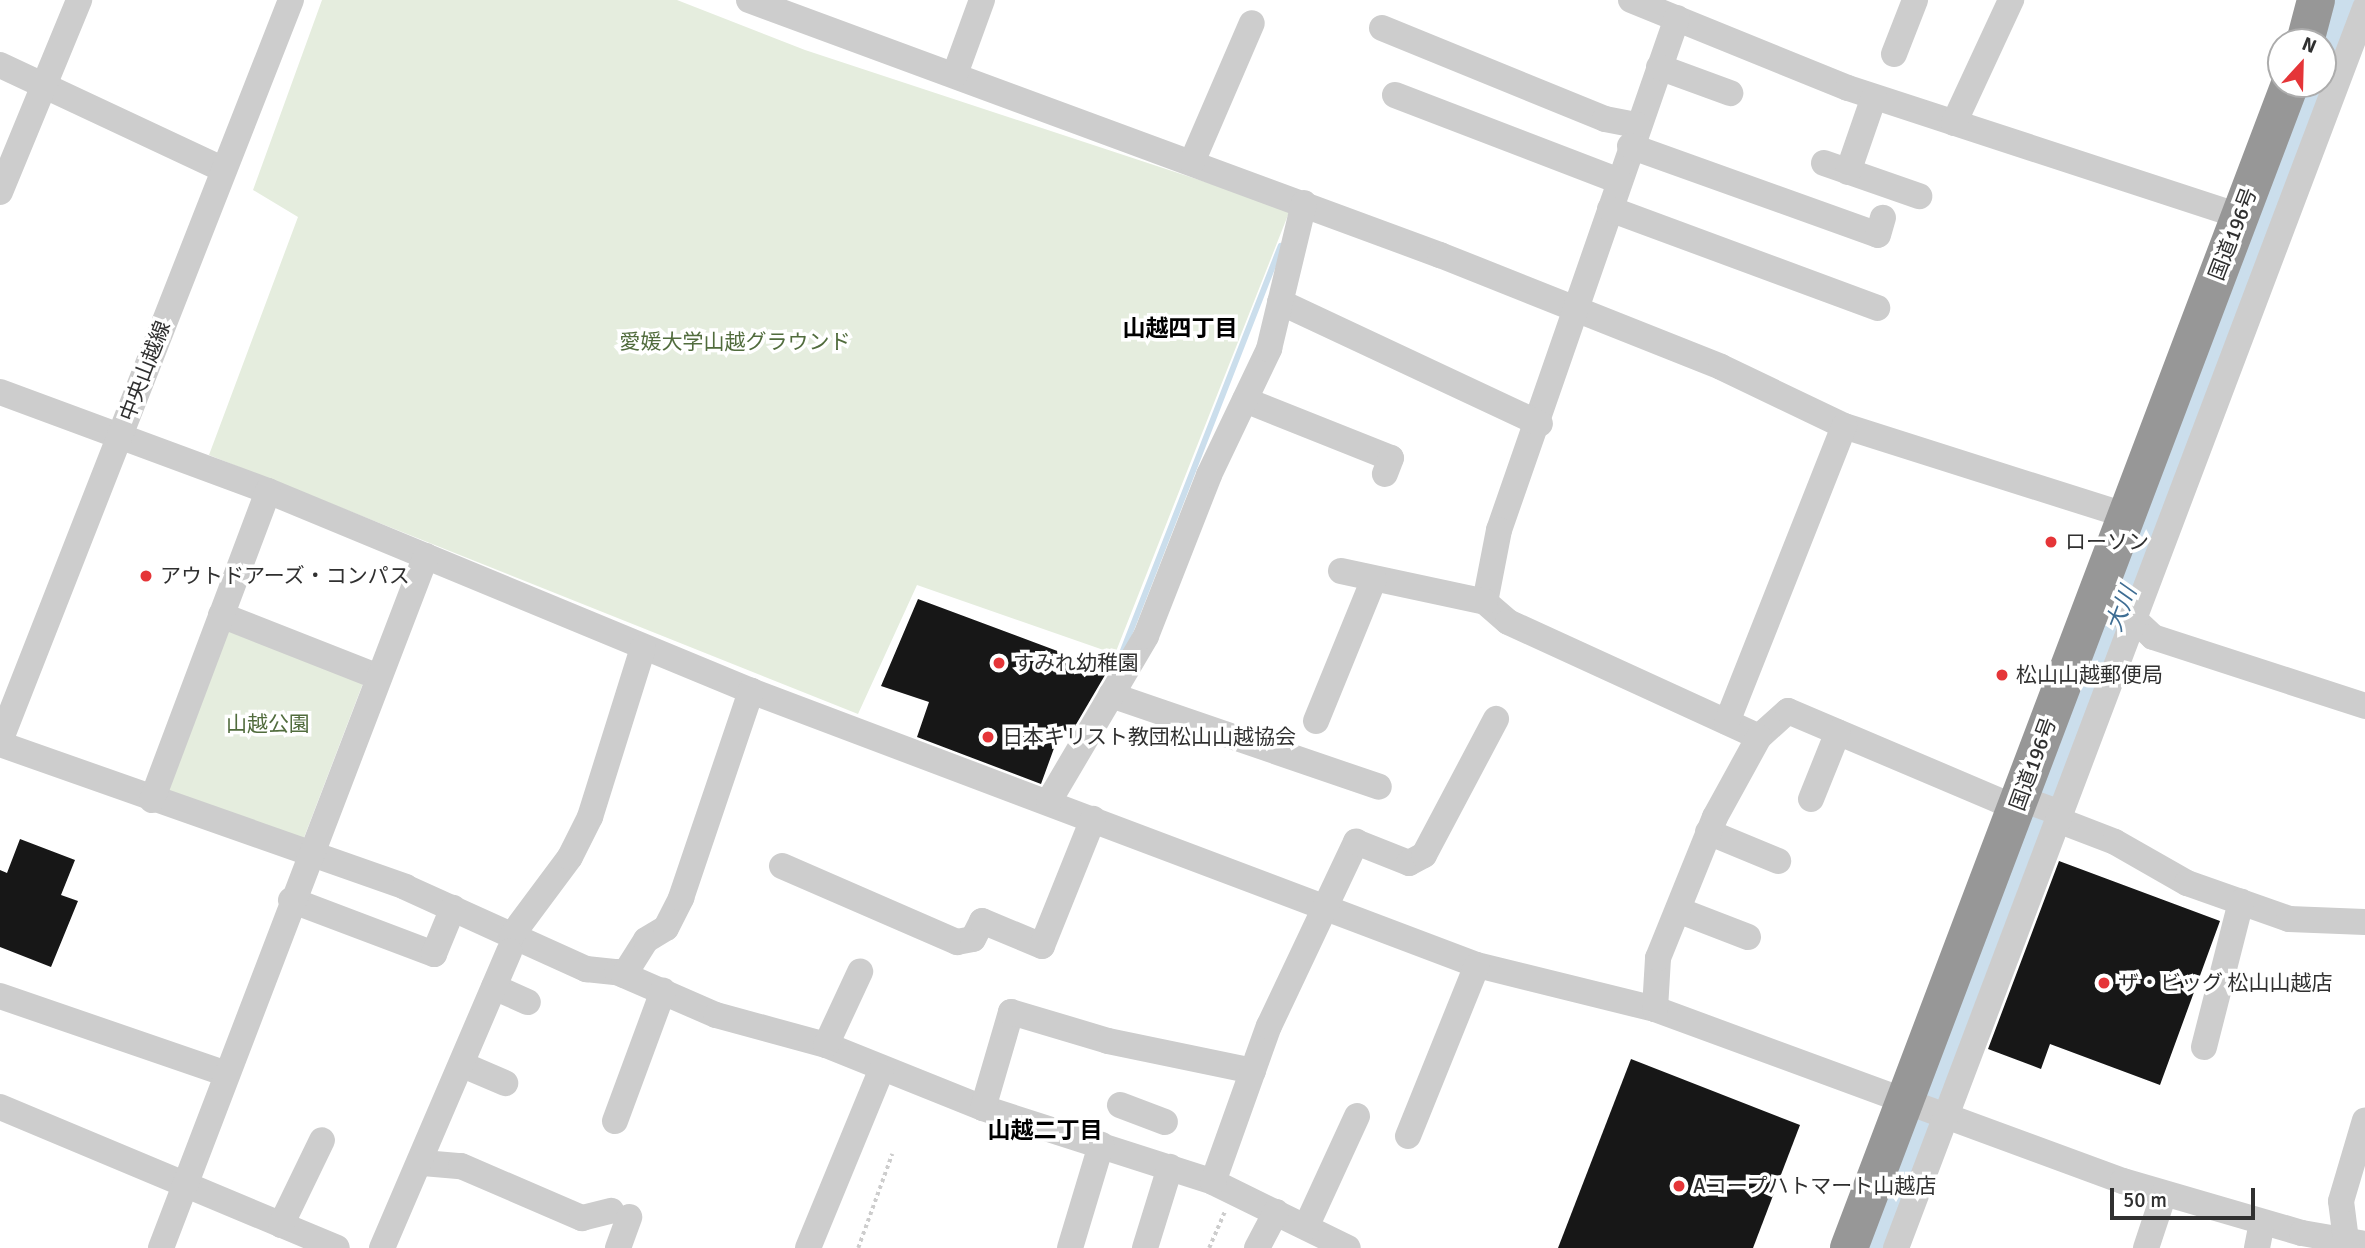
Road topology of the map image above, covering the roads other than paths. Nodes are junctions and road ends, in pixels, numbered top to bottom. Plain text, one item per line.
1 (79, 0) edge
2 (291, 0) edge
3 (749, 0) edge
4 (982, 0) edge
5 (1631, 0) edge
6 (1915, 0) edge
7 (2011, 0) edge
8 (2316, 0) edge
9 (2365, 8) edge
10 (1677, 19) junction
11 (1252, 23) dead end
12 (1382, 28) dead end
13 (2309, 28) edge
14 (1893, 54) dead end
15 (0, 65) edge
16 (1659, 66) junction
17 (955, 74) junction
18 (45, 85) junction
19 (1730, 93) dead end
20 (1395, 95) dead end
21 (1874, 97) junction
22 (2289, 98) edge
23 (1954, 123) junction
24 (1633, 135) junction
25 (1192, 162) junction
26 (223, 170) junction
27 (2283, 174) junction
28 (1619, 181) junction
29 (0, 191) edge
30 (1919, 196) dead end
31 (1304, 203) junction
32 (1610, 209) junction
33 (2240, 216) junction
34 (1883, 218) dead end
35 (1280, 302) junction
36 (1877, 308) dead end
37 (1581, 311) junction
38 (0, 392) edge
39 (2197, 396) junction
40 (1245, 400) junction
41 (1540, 424) junction
42 (1844, 426) junction
43 (120, 438) junction
44 (1385, 474) dead end
45 (268, 491) junction
46 (2125, 515) junction
47 (426, 556) junction
48 (1340, 571) dead end
49 (1374, 579) junction
50 (1485, 602) junction
51 (2117, 614) junction
52 (221, 615) junction
53 (643, 648) junction
54 (378, 677) junction
55 (751, 691) junction
56 (1111, 695) junction
57 (2365, 706) edge
58 (1496, 719) dead end
59 (1316, 721) dead end
60 (1727, 723) junction
61 (1838, 732) junction
62 (1759, 737) junction
63 (0, 742) edge
64 (1379, 788) dead end
65 (1811, 799) dead end
66 (152, 800) junction
67 (1049, 801) junction
68 (2045, 809) junction
69 (1093, 818) junction
70 (1708, 832) junction
71 (307, 856) junction
72 (1778, 861) dead end
73 (782, 866) dead end
74 (291, 900) junction
75 (2241, 902) junction
76 (453, 908) junction
77 (1329, 908) junction
78 (1678, 910) junction
79 (2365, 922) edge
80 (1748, 937) dead end
81 (511, 943) junction
82 (1477, 965) junction
83 (860, 972) dead end
84 (624, 975) junction
85 (494, 987) junction
86 (663, 991) junction
87 (0, 996) edge
88 (528, 1002) dead end
89 (1655, 1009) junction
90 (826, 1045) junction
91 (2204, 1047) dead end
92 (463, 1065) junction
93 (1253, 1071) junction
94 (881, 1072) junction
95 (226, 1074) junction
96 (505, 1083) dead end
97 (0, 1107) edge
98 (983, 1108) junction
99 (1926, 1111) junction
100 (1357, 1116) dead end
101 (2365, 1120) edge
102 (615, 1121) dead end
103 (1165, 1122) dead end
104 (1408, 1136) dead end
105 (322, 1140) dead end
106 (1114, 1148) junction
107 (423, 1163) junction
108 (1170, 1167) junction
109 (185, 1186) junction
110 (1223, 1187) junction
111 (2164, 1194) junction
112 (1276, 1212) junction
113 (2262, 1222) junction
114 (281, 1225) junction
115 (1306, 1227) junction
116 (2352, 1245) edge
117 (330, 1247) edge
118 (1342, 1247) edge
119 (161, 1248) edge
120 (382, 1248) edge
121 (618, 1248) edge
122 (808, 1248) edge
123 (1070, 1248) edge
124 (1145, 1248) edge
125 (1257, 1248) edge
126 (1849, 1248) edge
127 (1896, 1248) edge
128 (2146, 1248) edge
129 (2257, 1248) edge

1 - 18 street
2 - 26 street, 中央山越線
3 - 17 street
4 - 17 street
5 - 10 street
6 - 14 street
7 - 23 street
8 - 13 highway
9 - 27 street
10 - 16 street
10 - 21 street
11 - 25 street
12 - 24 street
15 - 18 street
16 - 19 street
16 - 24 street
17 - 25 street
18 - 26 street
18 - 29 street
20 - 28 street
21 - 23 street
21 - 30 street
22 - 27 highway, 国道196号
23 - 33 street
24 - 28 street
24 - 34 street
25 - 31 street
26 - 43 street, 中央山越線
27 - 33 highway, 国道196号
27 - 39 street
28 - 32 street
31 - 35 street
31 - 37 street
32 - 36 street
32 - 37 street
33 - 39 highway, 国道196号
35 - 40 street
35 - 41 street
37 - 41 street
37 - 42 street
38 - 43 street
39 - 46 highway, 国道196号
39 - 51 street
40 - 44 street
40 - 56 street
41 - 50 street
42 - 46 street
42 - 60 street
43 - 45 street
43 - 63 street, 中央山越線
45 - 47 street
45 - 52 street
46 - 51 highway, 国道196号
47 - 53 street
47 - 54 street
48 - 49 street
49 - 50 street
49 - 59 street
50 - 60 street
51 - 57 street
51 - 68 highway, 国道196号
52 - 54 street
52 - 66 street
53 - 55 street
53 - 81 street
54 - 71 street
55 - 67 street
55 - 84 street
56 - 64 street
56 - 67 street
58 - 77 street
60 - 62 street
61 - 62 street
61 - 65 street
61 - 68 street
62 - 70 street
63 - 66 street
66 - 71 street
67 - 69 street
68 - 75 street
68 - 99 highway, 国道196号
69 - 73 street
69 - 77 street
70 - 72 street
70 - 78 street
71 - 74 street
71 - 76 street
74 - 76 street
74 - 95 street
75 - 79 street
75 - 91 street
76 - 81 street
77 - 82 street
77 - 93 street
78 - 80 street
78 - 89 street
81 - 84 street
81 - 85 street
82 - 89 street
82 - 104 street
83 - 90 street
84 - 86 street
85 - 88 street
85 - 92 street
86 - 90 street
86 - 102 street
87 - 95 street
89 - 99 street
90 - 94 street
92 - 96 street
92 - 107 street
93 - 98 street
93 - 110 street
94 - 98 street
94 - 122 street
95 - 109 street
97 - 109 street
98 - 106 street
99 - 111 street
99 - 126 highway, 国道196号
99 - 127 street
100 - 115 street
101 - 116 street
103 - 106 street
105 - 114 street
106 - 108 street
106 - 123 street
107 - 120 street
107 - 121 street
108 - 110 street
108 - 124 street
109 - 114 street
109 - 119 street
110 - 112 street
111 - 113 street
111 - 128 street
112 - 115 street
112 - 125 street
113 - 116 street
113 - 129 street
114 - 117 street
115 - 118 street

